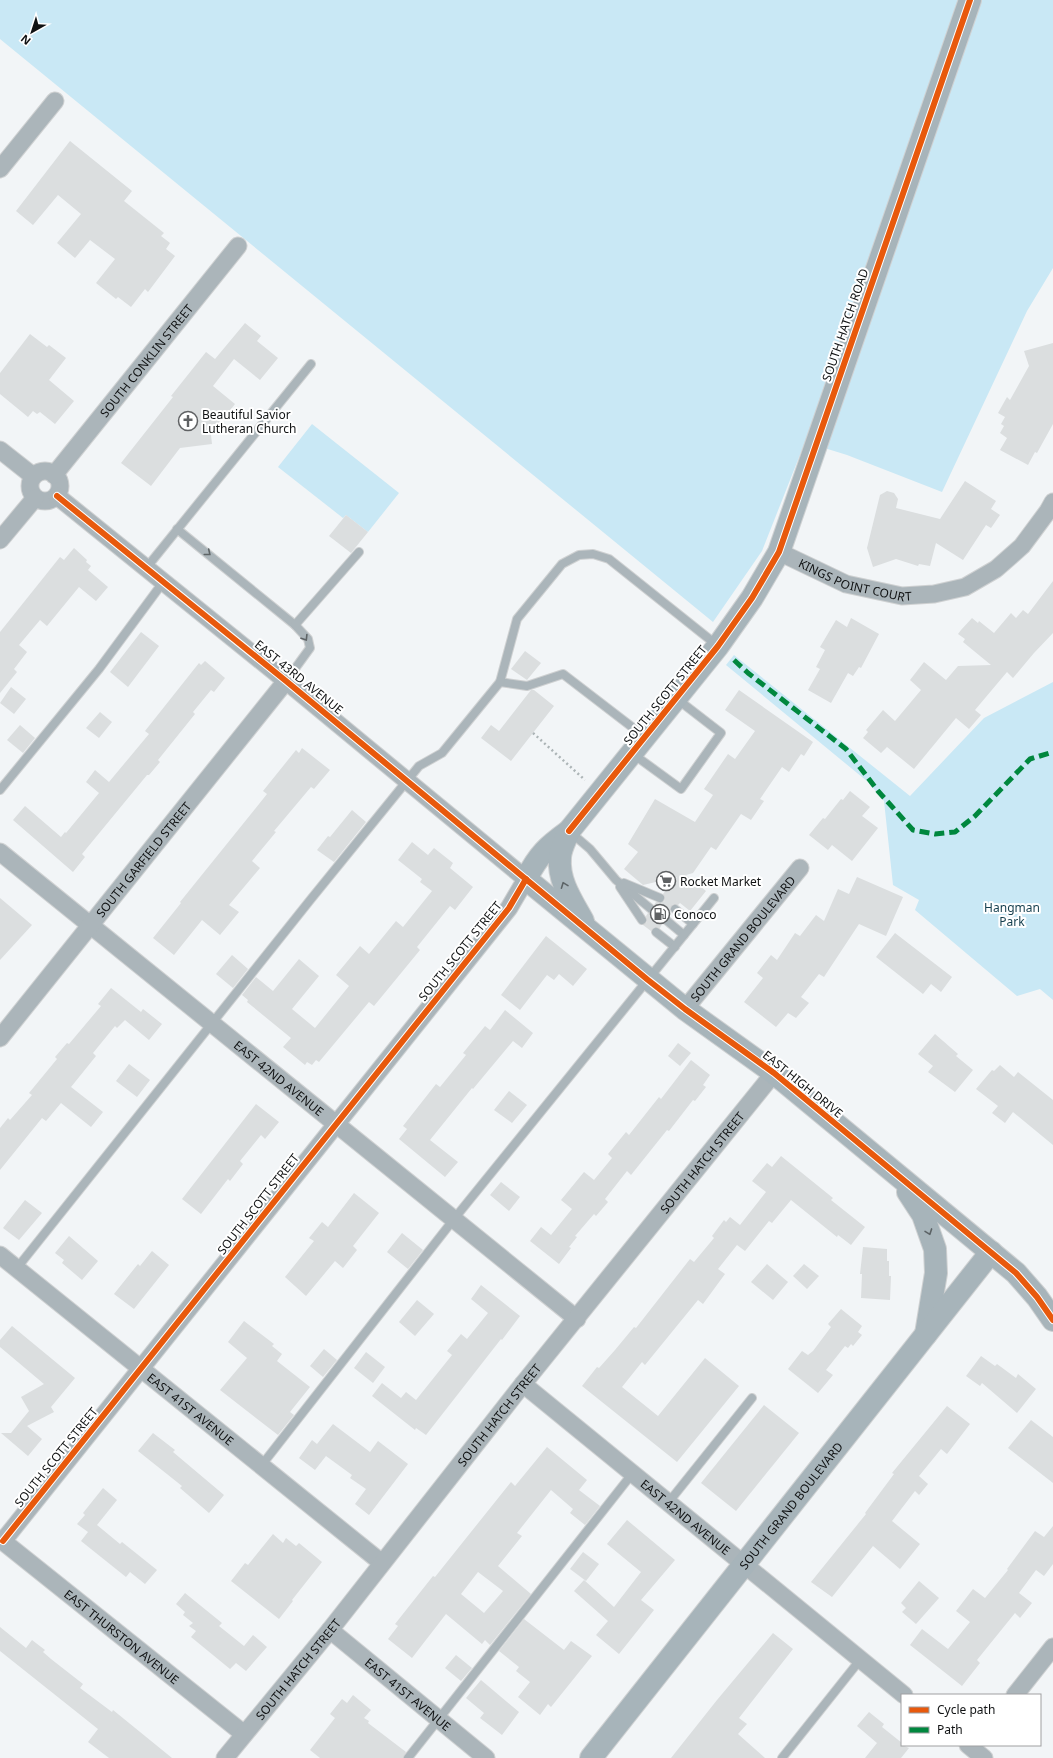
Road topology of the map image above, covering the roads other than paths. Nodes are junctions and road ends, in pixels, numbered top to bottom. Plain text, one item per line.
1 (970, 0) edge
2 (55, 101) dead end
3 (0, 169) edge
4 (238, 246) dead end
5 (311, 364) dead end
6 (0, 450) edge
7 (54, 475) junction
8 (33, 476) junction
9 (57, 496) junction
10 (35, 498) junction
11 (1053, 502) edge
12 (177, 529) junction
13 (0, 540) edge
14 (359, 552) dead end
15 (779, 552) junction
16 (146, 568) junction
17 (164, 581) junction
18 (295, 625) junction
19 (718, 646) junction
20 (286, 681) junction
21 (500, 682) junction
22 (677, 699) junction
23 (639, 745) junction
24 (407, 780) junction
25 (0, 790) edge
26 (569, 831) junction
27 (0, 852) edge
28 (800, 868) dead end
29 (526, 879) junction
30 (616, 880) junction
31 (660, 898) dead end
32 (714, 898) dead end
33 (651, 909) dead end
34 (674, 909) dead end
35 (642, 920) dead end
36 (666, 920) dead end
37 (693, 924) junction
38 (90, 925) junction
39 (590, 932) junction
40 (656, 932) dead end
41 (684, 935) junction
42 (675, 947) junction
43 (648, 980) junction
44 (685, 1009) junction
45 (212, 1023) junction
46 (0, 1038) edge
47 (774, 1073) junction
48 (336, 1124) junction
49 (896, 1174) junction
50 (454, 1219) junction
51 (991, 1252) junction
52 (0, 1255) edge
53 (17, 1268) junction
54 (577, 1319) junction
55 (1053, 1320) edge
56 (926, 1335) junction
57 (141, 1368) junction
58 (523, 1384) junction
59 (752, 1398) dead end
60 (261, 1466) junction
61 (632, 1474) junction
62 (668, 1503) junction
63 (2, 1540) edge
64 (382, 1563) junction
65 (744, 1565) junction
66 (330, 1630) junction
67 (1053, 1648) edge
68 (860, 1660) junction
69 (903, 1694) edge
70 (1016, 1694) edge
71 (439, 1719) junction
72 (244, 1734) junction
73 (225, 1758) edge
74 (408, 1758) edge
75 (486, 1758) edge
76 (591, 1758) edge
77 (782, 1758) edge

1 - 15 main road, SOUTH HATCH ROAD
2 - 3 street
4 - 7 street, SOUTH CONKLIN STREET
5 - 12 lane
6 - 8 street
7 - 8 street
7 - 9 street
8 - 10 street
9 - 10 street
9 - 16 street, EAST 43RD AVENUE
10 - 13 street
11 - 15 street, KINGS POINT COURT
12 - 16 lane
12 -> 18 lane
14 - 18 lane
15 - 19 main road, SOUTH HATCH ROAD
16 - 17 street, EAST 43RD AVENUE
17 - 20 street, EAST 43RD AVENUE
17 - 25 lane
18 -> 20 lane
19 - 21 lane
19 - 22 main road, SOUTH SCOTT STREET
20 - 24 street, EAST 43RD AVENUE
20 - 38 street, SOUTH GARFIELD STREET
21 - 23 lane
21 - 24 lane
22 - 23 main road, SOUTH SCOTT STREET
22 - 23 lane
23 - 26 main road, SOUTH SCOTT STREET
24 - 29 street, EAST 43RD AVENUE
24 - 45 lane
26 - 29 main road, SOUTH SCOTT STREET
26 - 30 lane
39 -> 26 main road
27 - 38 street, EAST 42ND AVENUE
28 - 44 street, SOUTH GRAND BOULEVARD
29 - 39 main road, EAST HIGH DRIVE
29 - 48 street, SOUTH SCOTT STREET
30 - 31 lane
30 - 33 lane
30 - 35 lane
32 - 37 lane
34 - 37 lane
36 - 41 lane
37 - 41 lane
38 - 45 street, EAST 42ND AVENUE
38 - 46 street, SOUTH GARFIELD STREET
39 - 43 main road, EAST HIGH DRIVE
40 - 42 lane
41 - 42 lane
42 - 43 lane
43 - 44 main road, EAST HIGH DRIVE
43 - 50 lane
44 - 47 main road, EAST HIGH DRIVE
45 - 48 street, EAST 42ND AVENUE
45 - 53 lane
47 - 49 main road, EAST HIGH DRIVE
47 - 54 street, SOUTH HATCH STREET
48 - 50 street, EAST 42ND AVENUE
48 - 57 street, SOUTH SCOTT STREET
49 - 51 main road, EAST HIGH DRIVE
49 -> 56 main road
50 - 54 street, EAST 42ND AVENUE
50 - 60 lane
51 - 55 main road, EAST HIGH DRIVE
51 - 56 main road, SOUTH GRAND BOULEVARD
52 - 53 street, EAST 41ST AVENUE
53 - 57 street, EAST 41ST AVENUE
54 - 58 street, SOUTH HATCH STREET
56 - 65 main road, SOUTH GRAND BOULEVARD
57 - 60 street, EAST 41ST AVENUE
57 - 63 street, SOUTH SCOTT STREET
58 - 61 street, EAST 42ND AVENUE
58 - 64 street, SOUTH HATCH STREET
59 - 62 lane
60 - 64 street, EAST 41ST AVENUE
61 - 62 street, EAST 42ND AVENUE
61 - 71 lane
62 - 65 street, EAST 42ND AVENUE
63 - 72 street, EAST THURSTON AVENUE
64 - 66 street, SOUTH HATCH STREET
65 - 68 street, EAST 42ND AVENUE
65 - 76 main road, SOUTH GRAND BOULEVARD
66 - 71 street, EAST 41ST AVENUE
66 - 72 street, SOUTH HATCH STREET
67 - 70 street
68 - 69 street, EAST 42ND AVENUE
68 - 77 lane
71 - 74 lane
71 - 75 street, EAST 41ST AVENUE
72 - 73 street, SOUTH HATCH STREET

